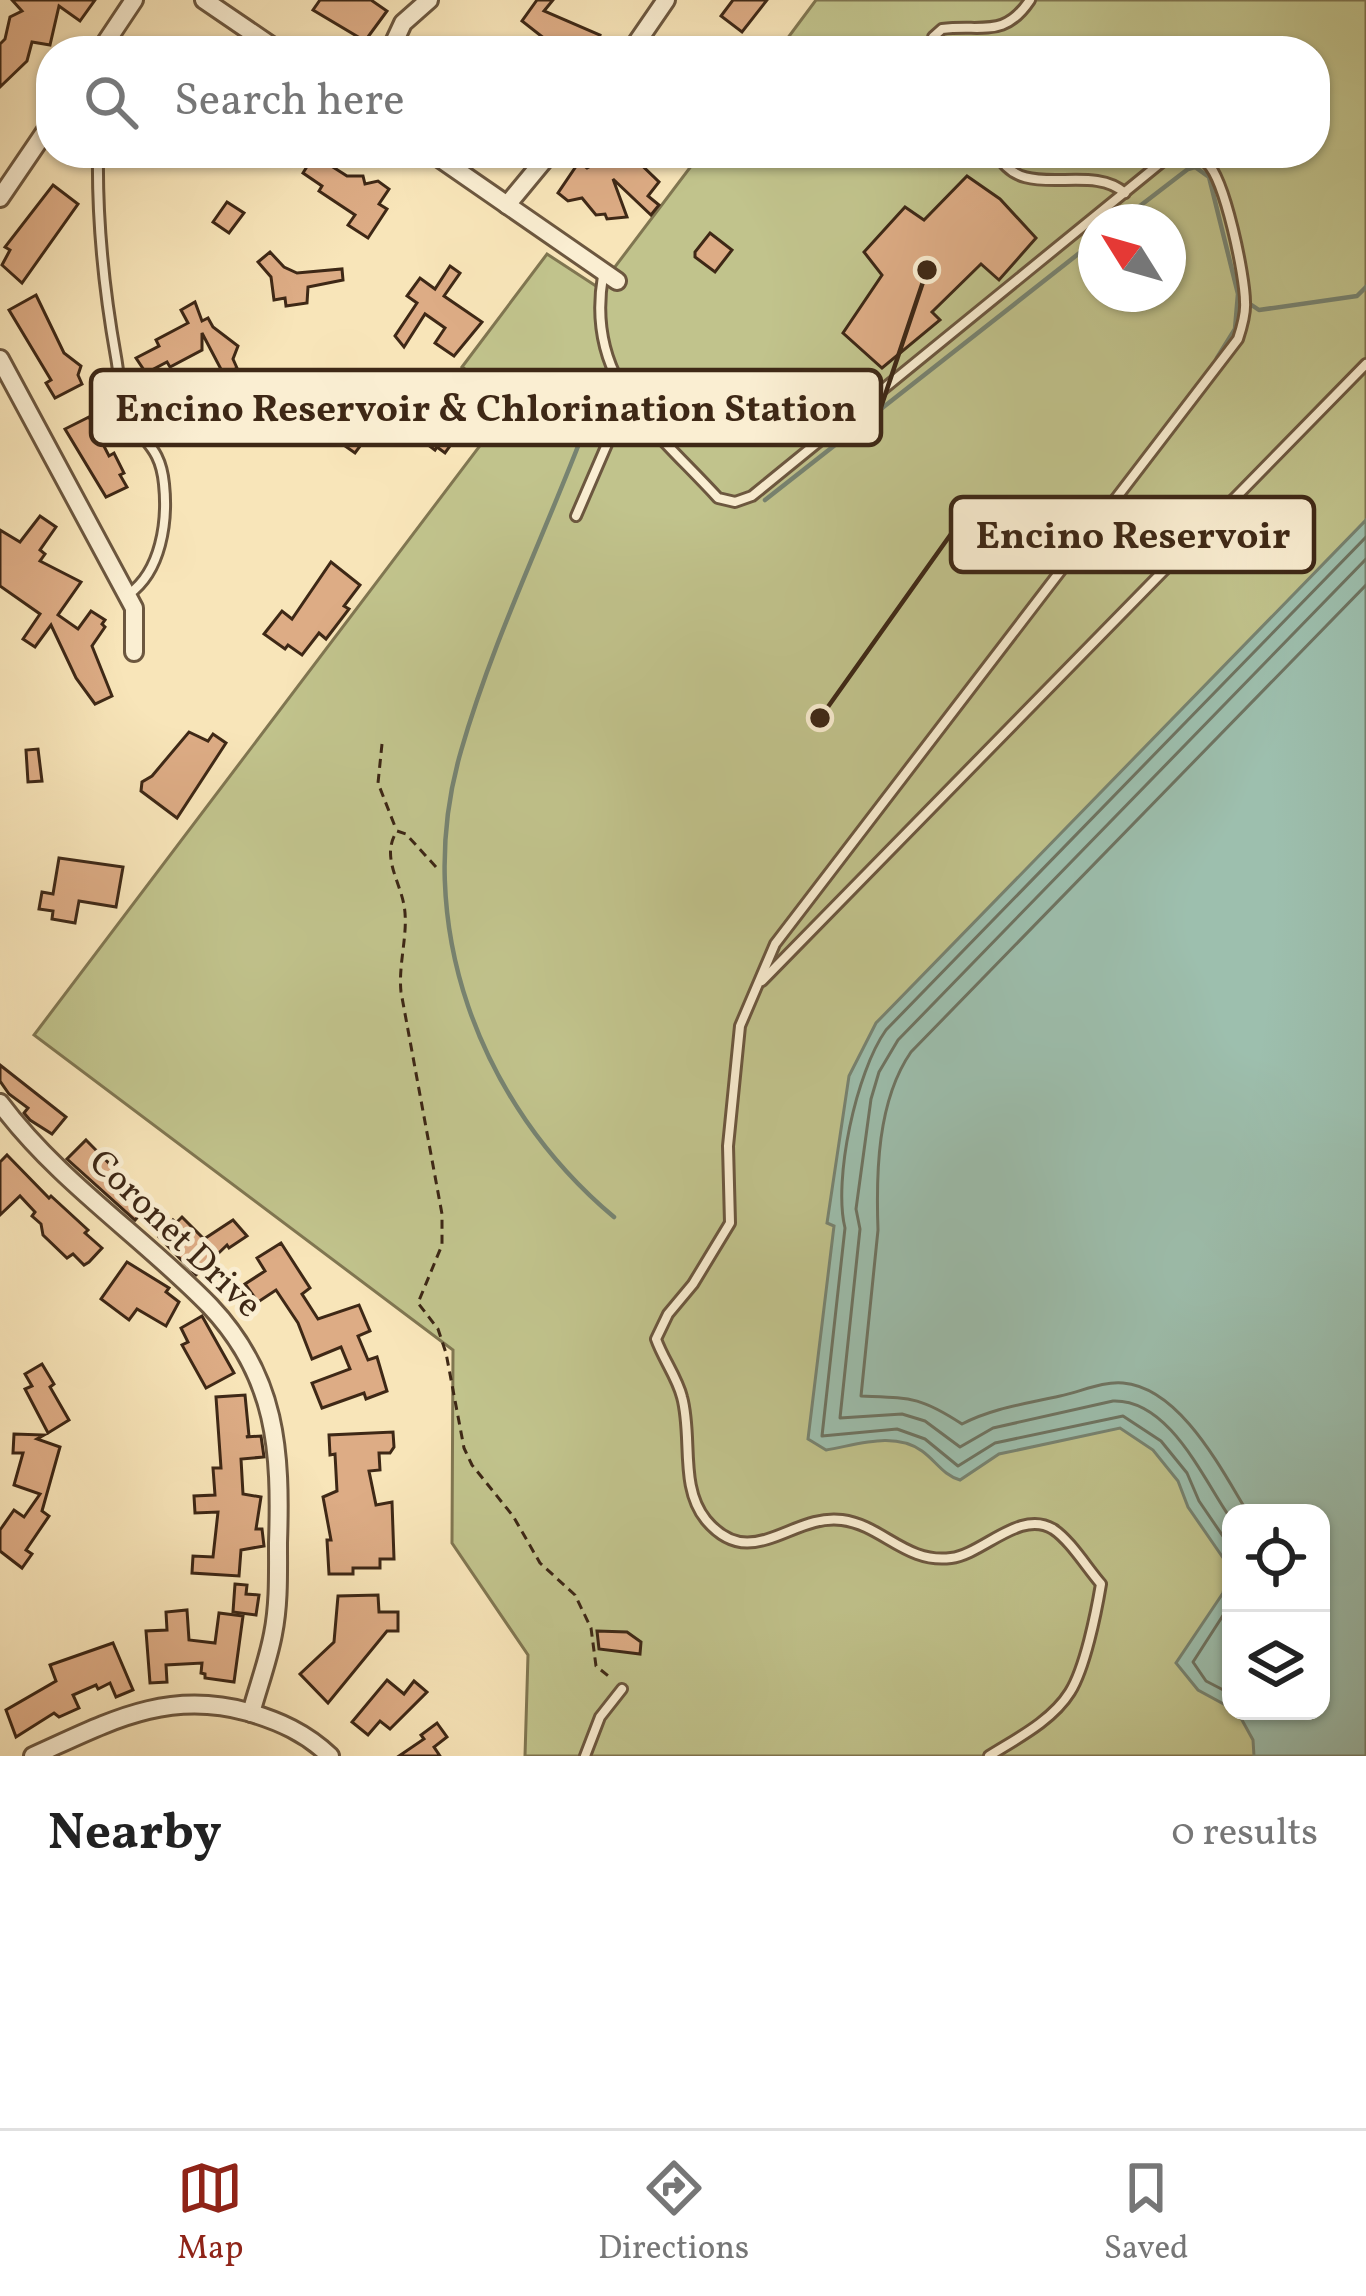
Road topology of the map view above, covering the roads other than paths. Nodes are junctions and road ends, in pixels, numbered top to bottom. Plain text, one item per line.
1 (134, 0) edge
2 (204, 0) edge
3 (429, 0) edge
4 (666, 0) edge
5 (1030, 0) edge
6 (110, 36) edge
7 (257, 36) edge
8 (397, 36) edge
9 (641, 36) edge
10 (934, 36) edge
11 (36, 146) edge
12 (32, 152) junction
13 (36, 152) edge
14 (98, 168) edge
15 (454, 168) edge
16 (538, 168) edge
17 (1004, 168) edge
18 (1159, 168) edge
19 (1212, 168) edge
20 (1125, 193) junction
21 (0, 198) edge
22 (507, 205) junction
23 (611, 277) joint
24 (0, 359) edge
25 (1366, 364) edge
26 (629, 404) junction
27 (576, 516) dead end
28 (128, 595) junction
29 (134, 652) dead end
30 (756, 987) junction
31 (0, 1103) edge
32 (622, 1689) road end
33 (251, 1713) junction
34 (33, 1756) edge
35 (330, 1756) edge
36 (585, 1756) edge
37 (989, 1756) edge

1 - 6 street
2 - 7 street
3 - 8 street
4 - 9 street
5 - 10 lane
11 - 12 street
12 - 13 lane
12 - 21 street
14 - 28 lane
15 - 22 street
16 - 22 street
17 - 20 lane
18 - 20 lane
19 - 30 lane
20 - 26 lane
22 - 23 street
23 - 26 lane
24 - 28 street
25 - 30 lane
26 - 27 lane
28 - 29 street
30 - 37 lane
31 - 33 street, Coronet Drive
32 - 36 lane
33 - 34 street
33 - 35 street

